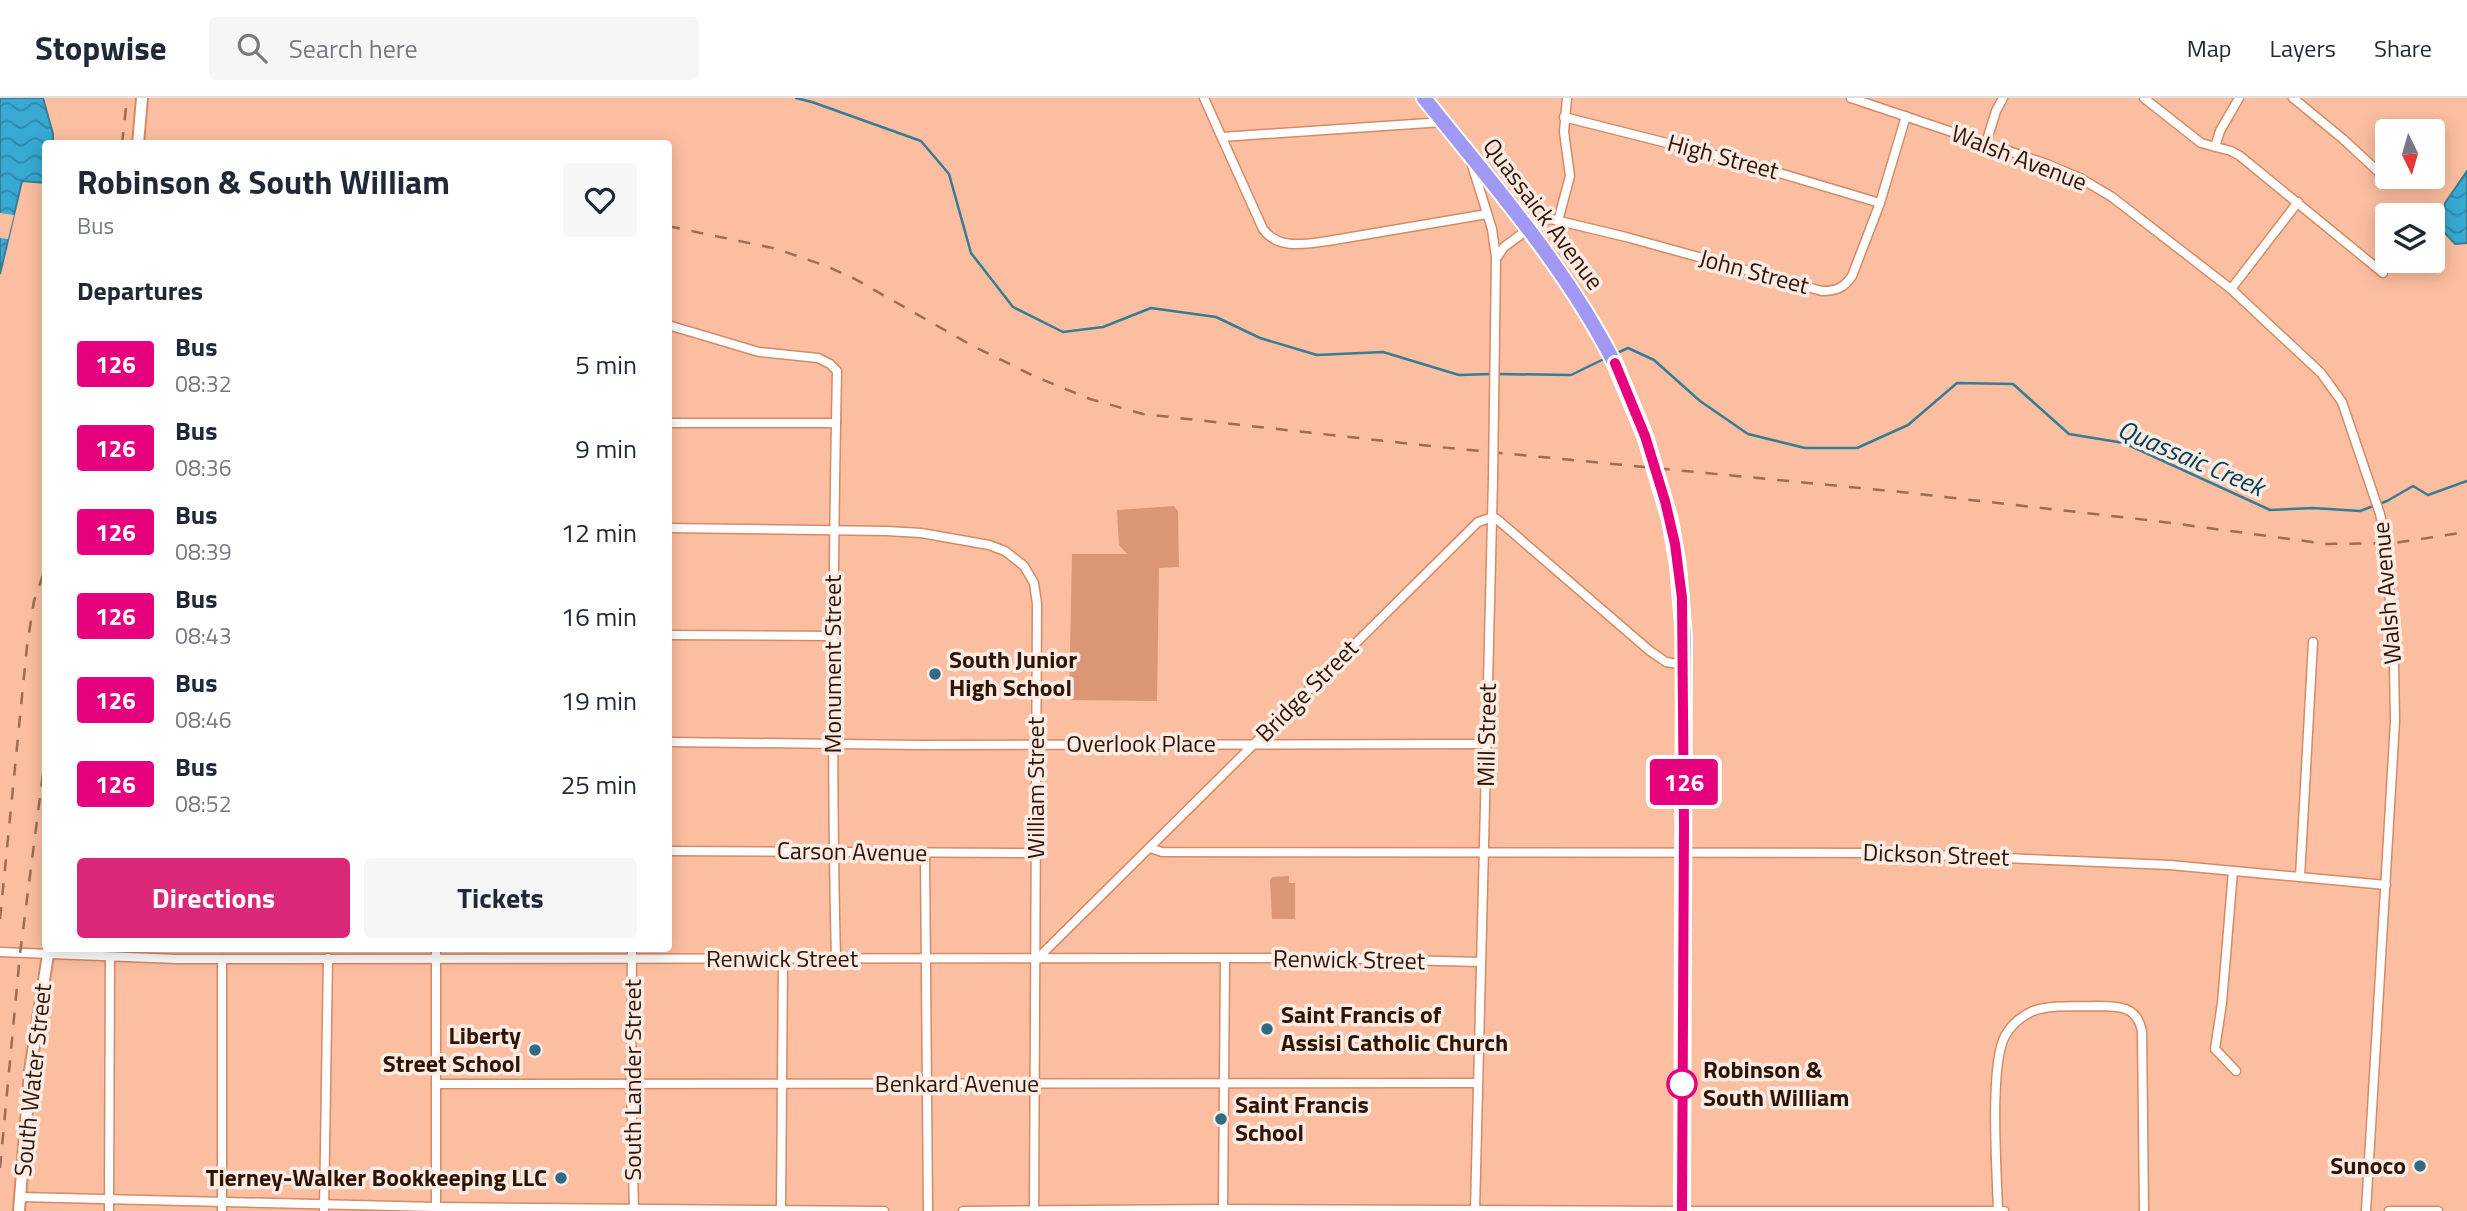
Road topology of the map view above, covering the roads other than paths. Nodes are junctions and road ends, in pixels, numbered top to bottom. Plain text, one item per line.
1 (142, 98) edge
2 (1204, 98) edge
3 (1424, 98) edge
4 (1567, 98) edge
5 (1851, 98) edge
6 (2003, 98) edge
7 (2144, 98) edge
8 (2239, 98) edge
9 (2293, 98) edge
10 (1879, 102) edge
11 (1906, 116) junction
12 (1564, 117) junction
13 (1443, 122) junction
14 (1222, 137) junction
15 (138, 140) edge
16 (1986, 143) junction
17 (2215, 147) junction
18 (1468, 152) junction
19 (2375, 169) edge
20 (2298, 202) junction
21 (1880, 203) junction
22 (1488, 214) junction
23 (1558, 221) junction
24 (1529, 228) junction
25 (1496, 259) junction
26 (2375, 266) edge
27 (2231, 289) junction
28 (672, 326) edge
29 (672, 423) edge
30 (836, 423) junction
31 (1493, 517) junction
32 (672, 528) edge
33 (833, 530) junction
34 (672, 635) edge
35 (833, 636) junction
36 (2313, 642) dead end
37 (1684, 665) junction
38 (672, 742) edge
39 (833, 743) junction
40 (1254, 743) junction
41 (1036, 744) junction
42 (1487, 744) junction
43 (1150, 848) junction
44 (672, 851) edge
45 (833, 852) junction
46 (1036, 853) junction
47 (1684, 853) junction
48 (925, 854) junction
49 (1484, 854) junction
50 (2233, 871) junction
51 (2300, 877) junction
52 (2386, 885) junction
53 (0, 952) edge
54 (48, 952) edge
55 (632, 952) edge
56 (436, 953) edge
57 (110, 958) junction
58 (327, 958) junction
59 (222, 959) junction
60 (632, 959) junction
61 (836, 959) junction
62 (1225, 959) junction
63 (783, 960) junction
64 (926, 960) junction
65 (1036, 960) junction
66 (1481, 962) junction
67 (2236, 1071) dead end
68 (631, 1083) junction
69 (783, 1083) junction
70 (926, 1083) junction
71 (1478, 1083) junction
72 (436, 1084) junction
73 (1224, 1084) junction
74 (1035, 1085) junction
75 (20, 1196) junction
76 (109, 1199) junction
77 (222, 1200) junction
78 (324, 1207) edge
79 (436, 1209) edge
80 (781, 1209) junction
81 (1223, 1209) junction
82 (634, 1210) edge
83 (1034, 1210) edge
84 (1475, 1210) edge
85 (19, 1211) edge
86 (109, 1211) edge
87 (222, 1211) edge
88 (884, 1211) edge
89 (928, 1211) edge
90 (963, 1211) edge
91 (1681, 1211) edge
92 (1998, 1211) edge
93 (2004, 1211) edge
94 (2144, 1211) edge
95 (2366, 1211) edge
96 (2389, 1211) edge
97 (2438, 1211) edge

1 - 15 street
2 - 14 street
3 - 13 highway, Quassaick Avenue
4 - 12 street
5 - 10 street, Walsh Avenue
6 - 16 street
7 - 17 street
8 - 17 street
9 - 19 street
10 - 11 street, Walsh Avenue
11 - 16 street, Walsh Avenue
11 - 21 street, John Street
12 - 21 street, High Street
12 - 23 street
13 - 14 street
13 - 18 highway, Quassaick Avenue
14 - 22 street
16 - 27 street, Walsh Avenue
17 - 20 street
18 - 22 street, Mill Street
18 - 24 highway, Quassaick Avenue
20 - 26 street
20 - 27 street
21 - 23 street, John Street
22 - 25 street, Mill Street
23 - 24 street, John Street
24 - 25 street
24 - 37 highway, Quassaick Avenue, bridge
25 - 31 street, Mill Street, bridge
27 - 52 street, Walsh Avenue
28 - 30 street, Monument Street
29 - 30 street
30 - 33 street, Monument Street
31 - 37 street
31 - 40 street, Bridge Street
31 - 42 street, Mill Street
32 - 33 street, William Street
33 - 35 street, Monument Street
33 - 41 street, William Street
34 - 35 street
35 - 39 street, Monument Street
36 - 51 street
37 - 47 highway, Quassaick Avenue
38 - 39 street, Overlook Place
39 - 41 street, Overlook Place
39 - 45 street, Monument Street
40 - 41 street, Overlook Place
40 - 42 street, Overlook Place
40 - 43 street, Bridge Street
41 - 46 street, William Street
42 - 49 street, Mill Street
43 - 49 street
43 - 65 street, Bridge Street
44 - 45 street, Carson Avenue
45 - 48 street, Carson Avenue
45 - 61 street, Monument Street
46 - 48 street, Carson Avenue
46 - 65 street, William Street
47 - 49 street, Dickson Street
47 - 50 street, Dickson Street
47 - 91 highway, Quassaick Avenue
48 - 64 street
49 - 66 street, Mill Street
50 - 51 street, Dickson Street
50 - 67 street
51 - 52 street, Dickson Street
52 - 95 street, Walsh Avenue
53 - 54 street, Renwick Street
54 - 57 street, Renwick Street
54 - 75 street, South Water Street
55 - 60 street, South Lander Street
56 - 58 street, Renwick Street
56 - 60 street, Renwick Street
56 - 72 street
57 - 59 street, Renwick Street
57 - 76 street
58 - 59 street, Renwick Street
58 - 78 street
59 - 77 street
60 - 63 street, Renwick Street
60 - 68 street, South Lander Street
61 - 63 street, Renwick Street
61 - 64 street, Renwick Street
62 - 65 street, Renwick Street
62 - 66 street, Renwick Street
62 - 73 street
63 - 69 street
64 - 65 street, Renwick Street
64 - 70 street
65 - 74 street, William Street
66 - 71 street, Mill Street
68 - 69 street, Benkard Avenue
68 - 72 street, Benkard Avenue
68 - 82 street, South Lander Street
69 - 70 street, Benkard Avenue
69 - 80 street
70 - 74 street, Benkard Avenue
70 - 89 street
71 - 73 street, Benkard Avenue
71 - 84 street, Mill Street
72 - 79 street
73 - 74 street, Benkard Avenue
73 - 81 street
74 - 83 street, William Street
75 - 76 street
75 - 85 street, South Water Street
76 - 77 street
76 - 86 street
77 - 78 street
77 - 87 street
78 - 79 street
79 - 82 street
80 - 82 street
80 - 88 street
81 - 83 street
81 - 84 street
83 - 90 street
84 - 91 street
91 - 92 street
92 - 93 street
92 - 94 street
96 - 97 street

